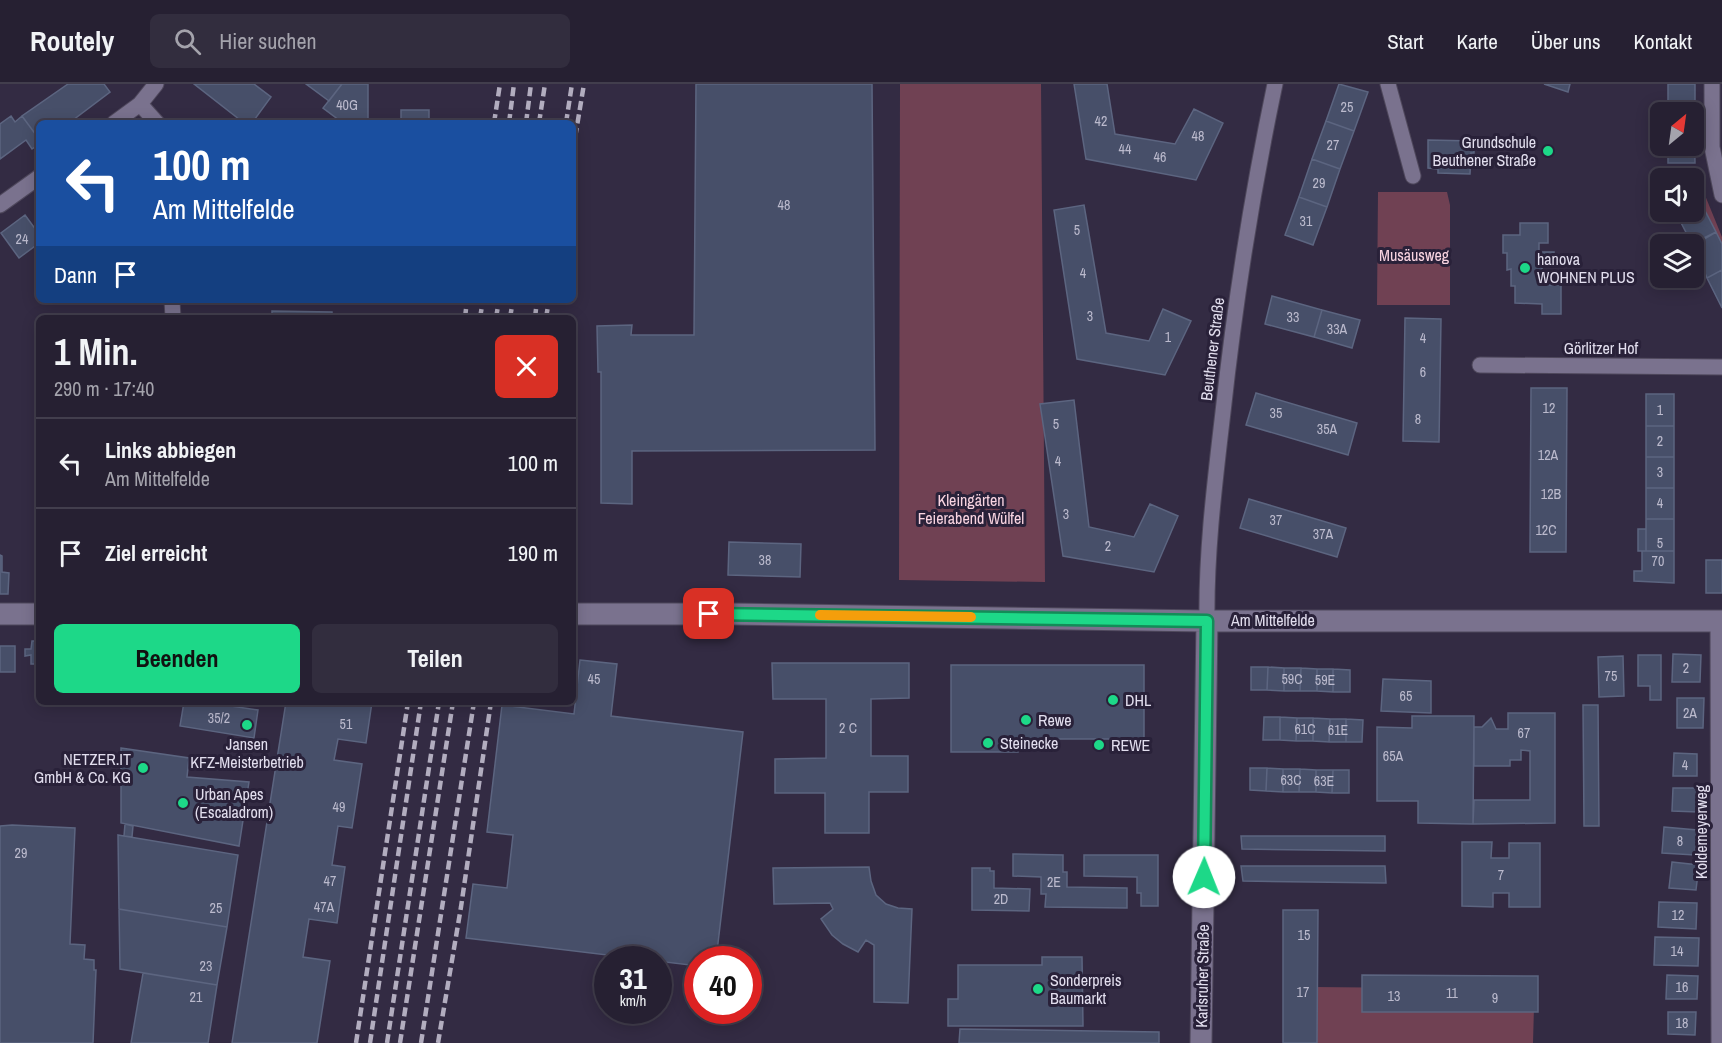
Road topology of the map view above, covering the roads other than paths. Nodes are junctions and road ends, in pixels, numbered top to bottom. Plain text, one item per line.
1 (156, 84) edge
2 (1275, 84) edge
3 (1389, 84) edge
4 (1712, 84) edge
5 (140, 104) junction
6 (118, 120) edge
7 (154, 120) edge
8 (1413, 176) dead end
9 (36, 179) edge
10 (1722, 195) edge
11 (0, 205) edge
12 (1480, 365) dead end
13 (1722, 367) edge
14 (0, 614) edge
15 (36, 614) edge
16 (576, 614) edge
17 (1207, 621) junction
18 (1720, 621) edge
19 (1201, 1043) edge
20 (1719, 1043) edge

1 - 5 street
2 - 17 street, Beuthener Straße
3 - 8 street
4 - 10 street
5 - 6 street
5 - 7 street
9 - 11 street
12 - 13 street, Görlitzer Hof
14 - 15 street
16 - 17 street, Am Mittelfelde
17 - 18 street, Am Mittelfelde
17 - 19 street, Karlsruher Straße
18 - 20 street, Koldemeyerweg

